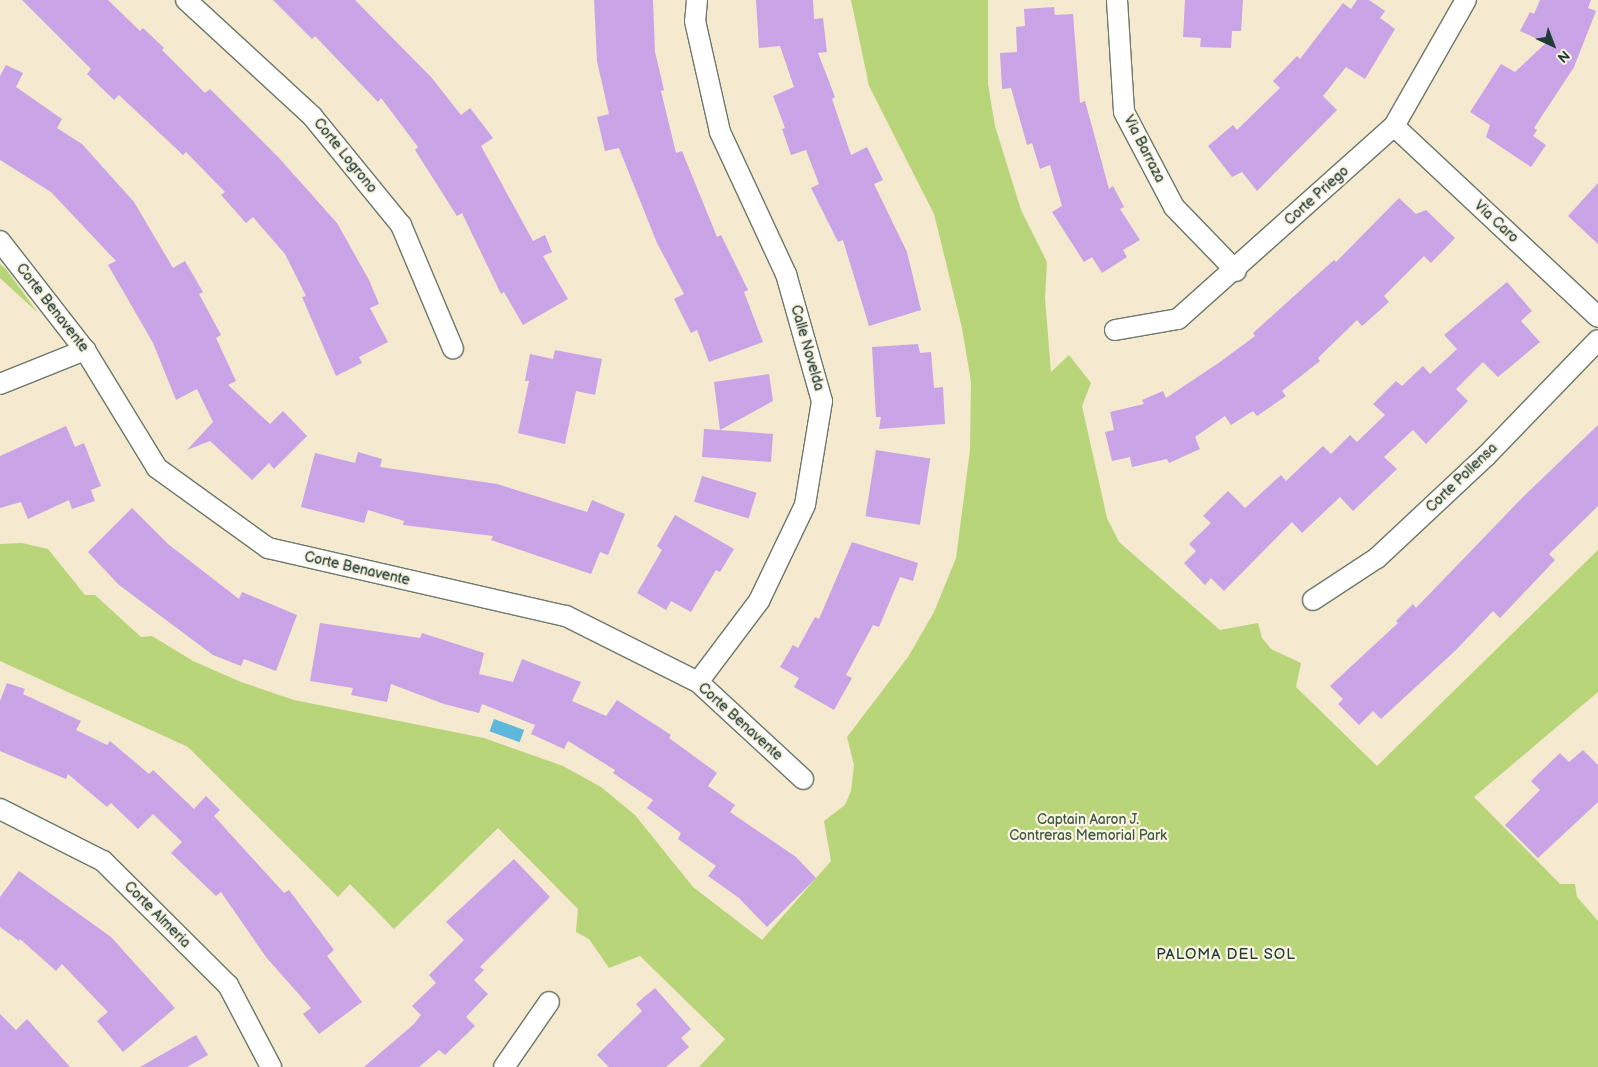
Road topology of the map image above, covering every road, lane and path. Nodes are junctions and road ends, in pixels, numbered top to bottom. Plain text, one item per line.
1 (186, 0) edge
2 (697, 0) edge
3 (1117, 0) edge
4 (1466, 0) edge
5 (1394, 126) junction
6 (0, 241) edge
7 (1236, 271) junction
8 (1598, 318) edge
9 (1115, 330) dead end
10 (1598, 340) edge
11 (453, 349) dead end
12 (85, 350) junction
13 (0, 384) edge
14 (1313, 600) dead end
15 (698, 682) junction
16 (803, 779) dead end
17 (0, 809) edge
18 (549, 1002) dead end
19 (270, 1067) edge
20 (504, 1067) edge

1 - 11 street, Corte Logrono
2 - 15 street, Calle Novelda
3 - 7 street, Via Barraza
4 - 5 street, Corte Priego
5 - 7 street, Corte Priego
5 - 8 street, Via Caro
6 - 12 street, Corte Benavente
7 - 9 street, Corte Priego
10 - 14 street, Corte Pollensa
12 - 13 street
12 - 15 street, Corte Benavente
15 - 16 street, Corte Benavente
17 - 19 street, Corte Almeria
18 - 20 street

